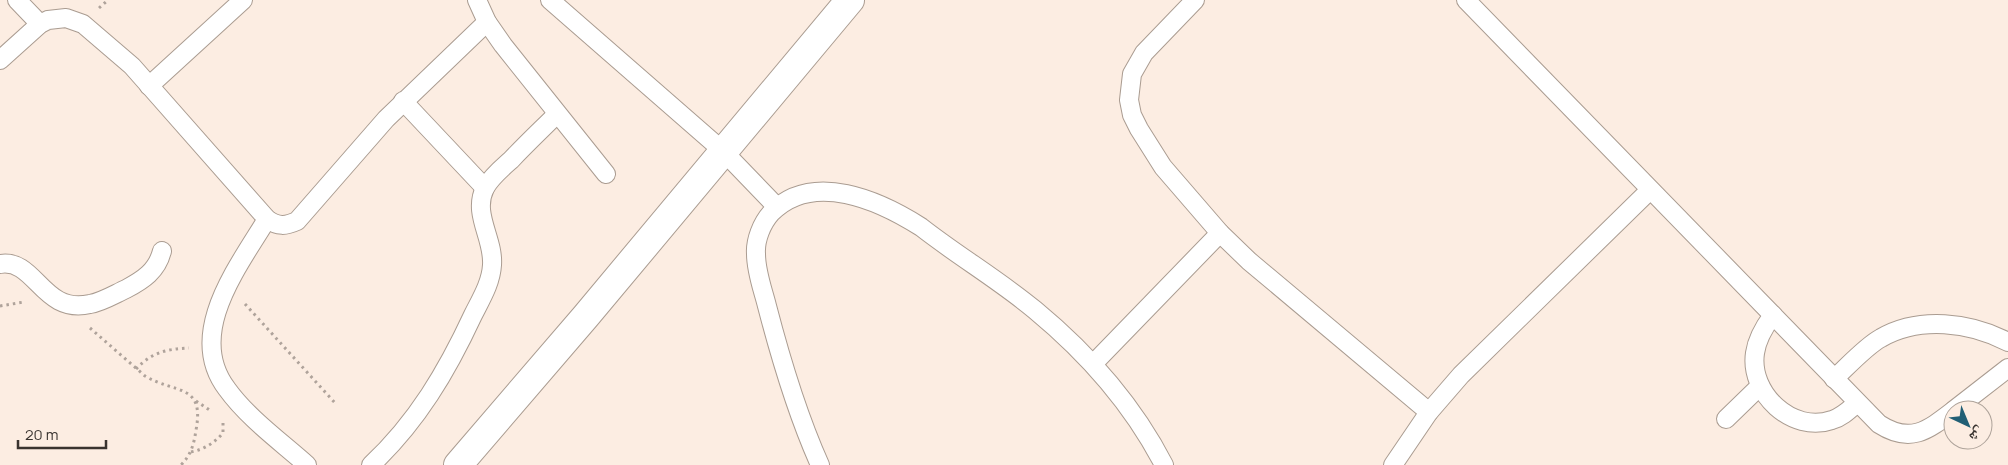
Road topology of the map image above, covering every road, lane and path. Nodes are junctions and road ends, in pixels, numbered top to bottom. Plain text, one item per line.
1 (17, 0) edge
2 (243, 0) edge
3 (476, 0) edge
4 (550, 0) edge
5 (850, 0) edge
6 (1194, 0) edge
7 (1466, 0) edge
8 (487, 22) junction
9 (40, 24) junction
10 (0, 60) edge
11 (149, 86) junction
12 (403, 101) junction
13 (557, 114) junction
14 (723, 151) junction
15 (606, 174) dead end
16 (485, 188) junction
17 (1650, 190) junction
18 (777, 207) junction
19 (267, 219) junction
20 (1220, 233) junction
21 (162, 251) dead end
22 (0, 264) edge
23 (228, 285) junction
24 (32, 305) dead end
25 (0, 306) edge
26 (1773, 315) junction
27 (87, 326) dead end
28 (2008, 342) edge
29 (212, 346) junction
30 (1093, 364) junction
31 (2008, 368) edge
32 (136, 369) junction
33 (1834, 379) junction
34 (1760, 386) junction
35 (195, 400) junction
36 (1966, 400) edge
37 (1857, 403) junction
38 (336, 404) dead end
39 (213, 412) dead end
40 (1429, 412) junction
41 (1943, 418) edge
42 (1726, 419) dead end
43 (221, 420) dead end
44 (191, 452) junction
45 (180, 465) edge
46 (307, 465) edge
47 (371, 465) edge
48 (458, 465) edge
49 (820, 465) edge
50 (1164, 465) edge
51 (1393, 465) edge

1 - 9 lane
2 - 11 lane
3 - 8 lane
4 - 14 lane
5 - 14 street
6 - 20 lane
7 - 17 lane
8 - 12 lane
8 - 13 lane
9 - 10 lane
9 - 11 lane
11 - 19 lane
12 - 16 lane
12 - 19 lane
13 - 15 lane
13 - 16 lane
14 - 18 lane
14 - 48 street
16 - 47 lane
17 - 26 lane
17 - 40 lane
18 - 30 lane
18 - 49 lane
19 - 23 lane
20 - 30 lane
20 - 40 lane
21 - 22 lane
23 - 29 lane
23 - 38 path
24 - 25 path
26 - 33 lane
26 - 34 lane
27 - 32 path
28 - 33 lane
29 - 32 path
29 - 46 lane
30 - 50 lane
31 - 36 lane
32 - 35 path
33 - 37 lane
34 - 37 lane
34 - 42 lane
35 - 39 path
35 - 44 path
37 - 41 lane
40 - 51 lane
43 - 44 path
44 - 45 path

